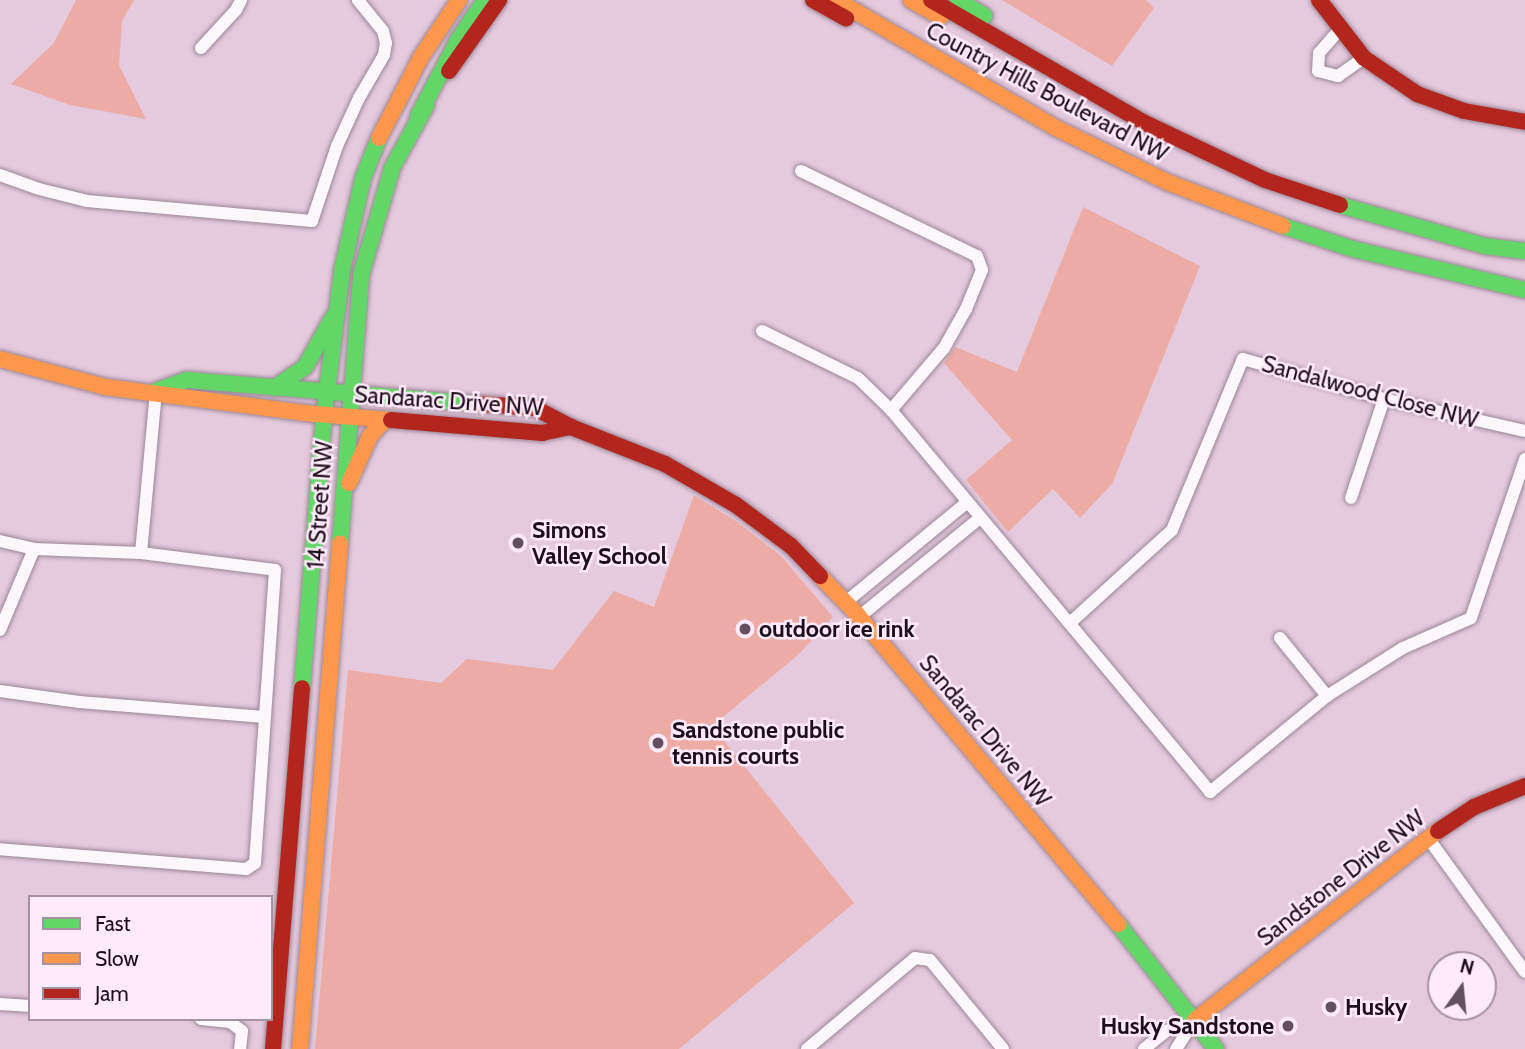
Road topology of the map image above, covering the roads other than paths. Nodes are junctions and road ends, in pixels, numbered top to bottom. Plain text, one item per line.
1 (241, 0) edge
2 (358, 0) edge
3 (459, 0) edge
4 (485, 0) edge
5 (499, 0) edge
6 (813, 0) edge
7 (836, 0) edge
8 (911, 0) edge
9 (931, 0) edge
10 (958, 0) edge
11 (1320, 0) edge
12 (1340, 29) junction
13 (914, 47) junction
14 (201, 48) dead end
15 (1364, 58) junction
16 (418, 116) junction
17 (1143, 121) junction
18 (1525, 122) edge
19 (801, 171) dead end
20 (0, 175) edge
21 (1525, 251) edge
22 (1525, 290) edge
23 (337, 311) junction
24 (762, 331) dead end
25 (0, 359) edge
26 (274, 388) junction
27 (156, 391) junction
28 (326, 391) junction
29 (351, 393) junction
30 (1384, 399) junction
31 (891, 410) junction
32 (324, 415) junction
33 (348, 416) junction
34 (384, 419) junction
35 (570, 427) junction
36 (1525, 431) edge
37 (1525, 459) edge
38 (344, 493) junction
39 (1351, 498) dead end
40 (966, 503) junction
41 (980, 519) junction
42 (0, 541) edge
43 (34, 549) junction
44 (141, 553) junction
45 (846, 602) junction
46 (859, 617) junction
47 (1071, 622) junction
48 (0, 629) edge
49 (1280, 638) dead end
50 (0, 691) edge
51 (1327, 696) junction
52 (264, 717) junction
53 (1525, 786) edge
54 (1428, 838) junction
55 (0, 849) edge
56 (1523, 964) edge
57 (0, 1004) edge
58 (28, 1006) edge
59 (1195, 1020) junction
60 (230, 1021) edge
61 (240, 1049) edge
62 (273, 1049) edge
63 (300, 1049) edge
64 (807, 1049) edge
65 (1003, 1049) edge
66 (1144, 1049) edge
67 (1176, 1049) edge
68 (1216, 1049) edge

1 - 14 street
2 - 20 street
3 - 23 main road, 14 Street NW
4 - 16 main road
5 - 16 main road, 14 Street NW
6 - 13 main road
7 - 13 main road, Country Hills Boulevard NW
8 - 17 main road
9 - 17 main road, Country Hills Boulevard NW
10 - 17 main road
11 - 12 main road
12 - 15 main road
12 - 15 street
13 - 22 main road, Country Hills Boulevard NW
15 - 18 main road
16 - 29 main road, 14 Street NW
17 - 21 main road, Country Hills Boulevard NW
19 - 31 street
23 - 26 main road
23 - 28 main road, 14 Street NW
24 - 31 street
25 - 27 main road
26 - 27 main road, Sandarac Drive NW
26 - 28 main road, Sandarac Drive NW
27 - 32 main road, Sandarac Drive NW
27 - 44 street
28 - 29 main road, Sandarac Drive NW
28 - 32 main road, 14 Street NW
29 - 33 main road, 14 Street NW
29 - 35 main road, Sandarac Drive NW
30 - 36 street, Sandalwood Close NW
30 - 39 street
30 - 47 street, Sandalwood Close NW
31 - 40 street
32 - 33 main road, Sandarac Drive NW
32 - 62 main road, 14 Street NW
33 - 34 main road, Sandarac Drive NW
33 - 38 main road, 14 Street NW
34 - 35 main road, Sandarac Drive NW
34 - 38 main road
35 - 45 main road, Sandarac Drive NW
37 - 51 street
38 - 63 main road, 14 Street NW
40 - 41 street
40 - 45 street
41 - 46 street
41 - 47 street
42 - 43 street
43 - 44 street
43 - 48 street
44 - 52 street
45 - 46 main road, Sandarac Drive NW
46 - 59 main road, Sandarac Drive NW
47 - 51 street
49 - 51 street
50 - 52 street
52 - 55 street
53 - 54 main road, Sandstone Drive NW
54 - 56 street
54 - 59 main road, Sandstone Drive NW
57 - 58 street
59 - 66 street
59 - 67 street
59 - 68 main road, Sandarac Drive NW
60 - 61 street
64 - 65 street

